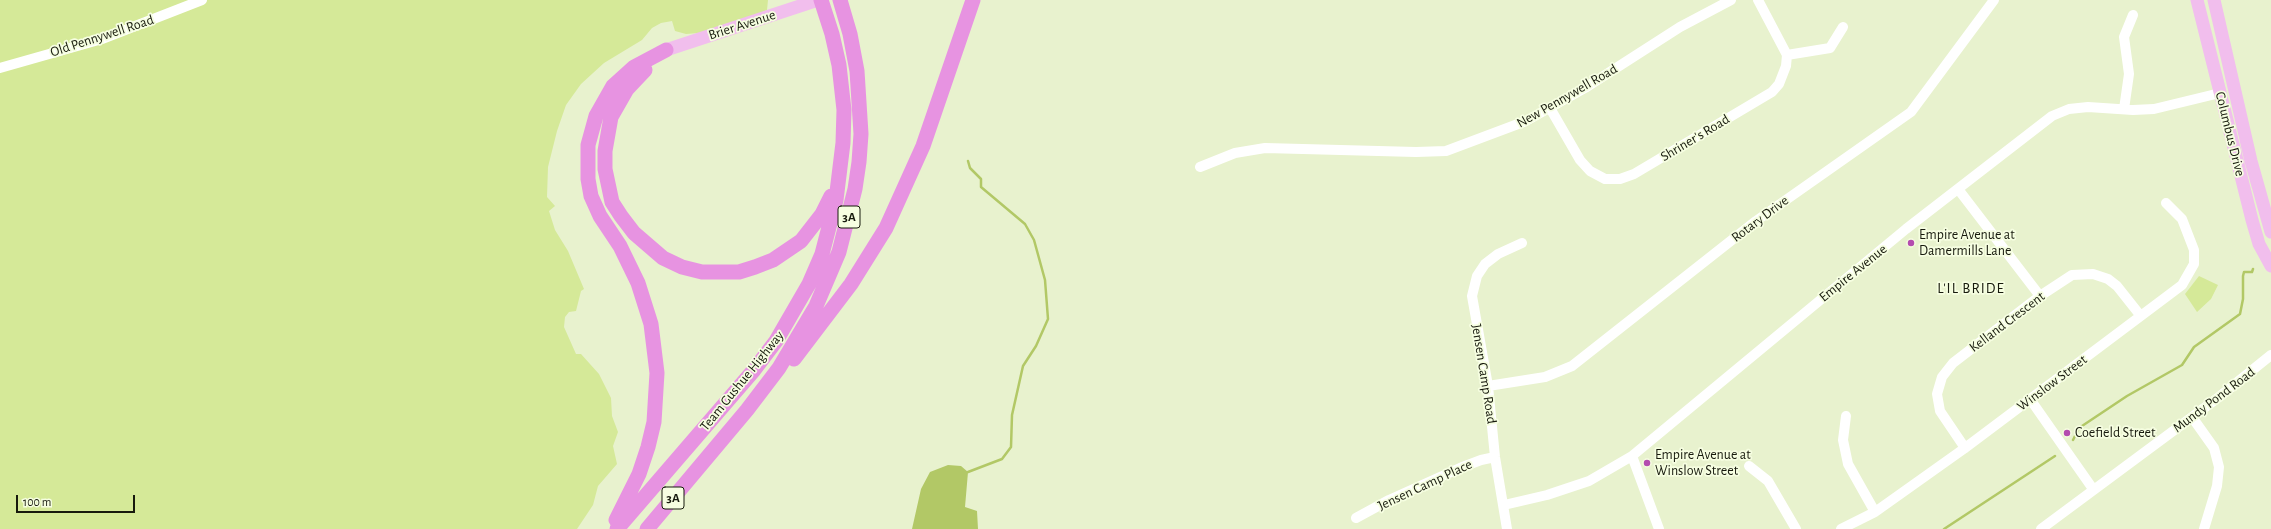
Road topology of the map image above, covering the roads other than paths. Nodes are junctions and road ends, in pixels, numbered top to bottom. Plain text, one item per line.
1 (202, 0) edge
2 (818, 0) edge
3 (821, 0) edge
4 (840, 0) edge
5 (973, 0) edge
6 (1730, 0) edge
7 (1758, 0) edge
8 (1994, 0) edge
9 (2197, 0) edge
10 (2214, 0) edge
11 (2134, 15) dead end
12 (1843, 27) dead end
13 (666, 50) junction
14 (1787, 55) junction
15 (0, 68) edge
16 (2234, 90) junction
17 (2220, 93) junction
18 (1550, 108) junction
19 (2124, 109) junction
20 (1200, 167) dead end
21 (840, 174) junction
22 (1958, 189) junction
23 (2166, 203) dead end
24 (2271, 232) edge
25 (1522, 244) dead end
26 (2271, 266) edge
27 (2040, 296) junction
28 (2140, 315) junction
29 (2271, 355) edge
30 (1488, 386) junction
31 (2030, 399) junction
32 (747, 410) junction
33 (1846, 416) dead end
34 (2192, 417) junction
35 (1965, 448) junction
36 (1632, 456) junction
37 (1495, 457) junction
38 (1749, 466) dead end
39 (2093, 489) junction
40 (1504, 505) junction
41 (1875, 512) junction
42 (1356, 518) dead end
43 (610, 529) edge
44 (618, 529) edge
45 (647, 529) edge
46 (1508, 529) edge
47 (1658, 529) edge
48 (1796, 529) edge
49 (1841, 529) edge
50 (2041, 529) edge
51 (2204, 529) edge

1 - 15 street, Old Pennywell Road
2 - 13 main road, Brier Avenue
3 - 21 highway, Team Gushue Highway / 3A
4 - 32 highway, Team Gushue Highway / 3A
5 - 32 highway
6 - 18 street, New Pennywell Road
7 - 14 street
8 - 30 street, Rotary Drive
9 - 17 main road, Columbus Drive
10 - 16 main road, Columbus Drive
11 - 19 street
12 - 14 street
13 - 21 highway
13 - 43 highway
14 - 18 street, Shriner's Road
16 - 17 main road
16 - 24 main road, Columbus Drive
17 - 19 street, Empire Avenue
17 - 26 main road, Columbus Drive
18 - 20 street, New Pennywell Road
19 - 22 street, Empire Avenue
21 - 44 highway, Team Gushue Highway / 3A
22 - 27 street
22 - 36 street, Empire Avenue
23 - 28 street, Winslow Street
25 - 30 street, Jensen Camp Road
27 - 28 street, Kelland Crescent
27 - 35 street, Kelland Crescent
28 - 31 street, Winslow Street
29 - 34 street, Mundy Pond Road
30 - 37 street, Jensen Camp Road
31 - 35 street, Winslow Street
31 - 39 street
32 - 45 highway, Team Gushue Highway / 3A
33 - 41 street
34 - 39 street, Mundy Pond Road
34 - 51 street
35 - 41 street, Winslow Street
36 - 40 street, Empire Avenue
36 - 47 street
37 - 40 street, Jensen Camp Road
37 - 42 street, Jensen Camp Place
38 - 48 street
39 - 50 street, Mundy Pond Road
40 - 46 street, Jensen Camp Road
41 - 49 street, Winslow Street

